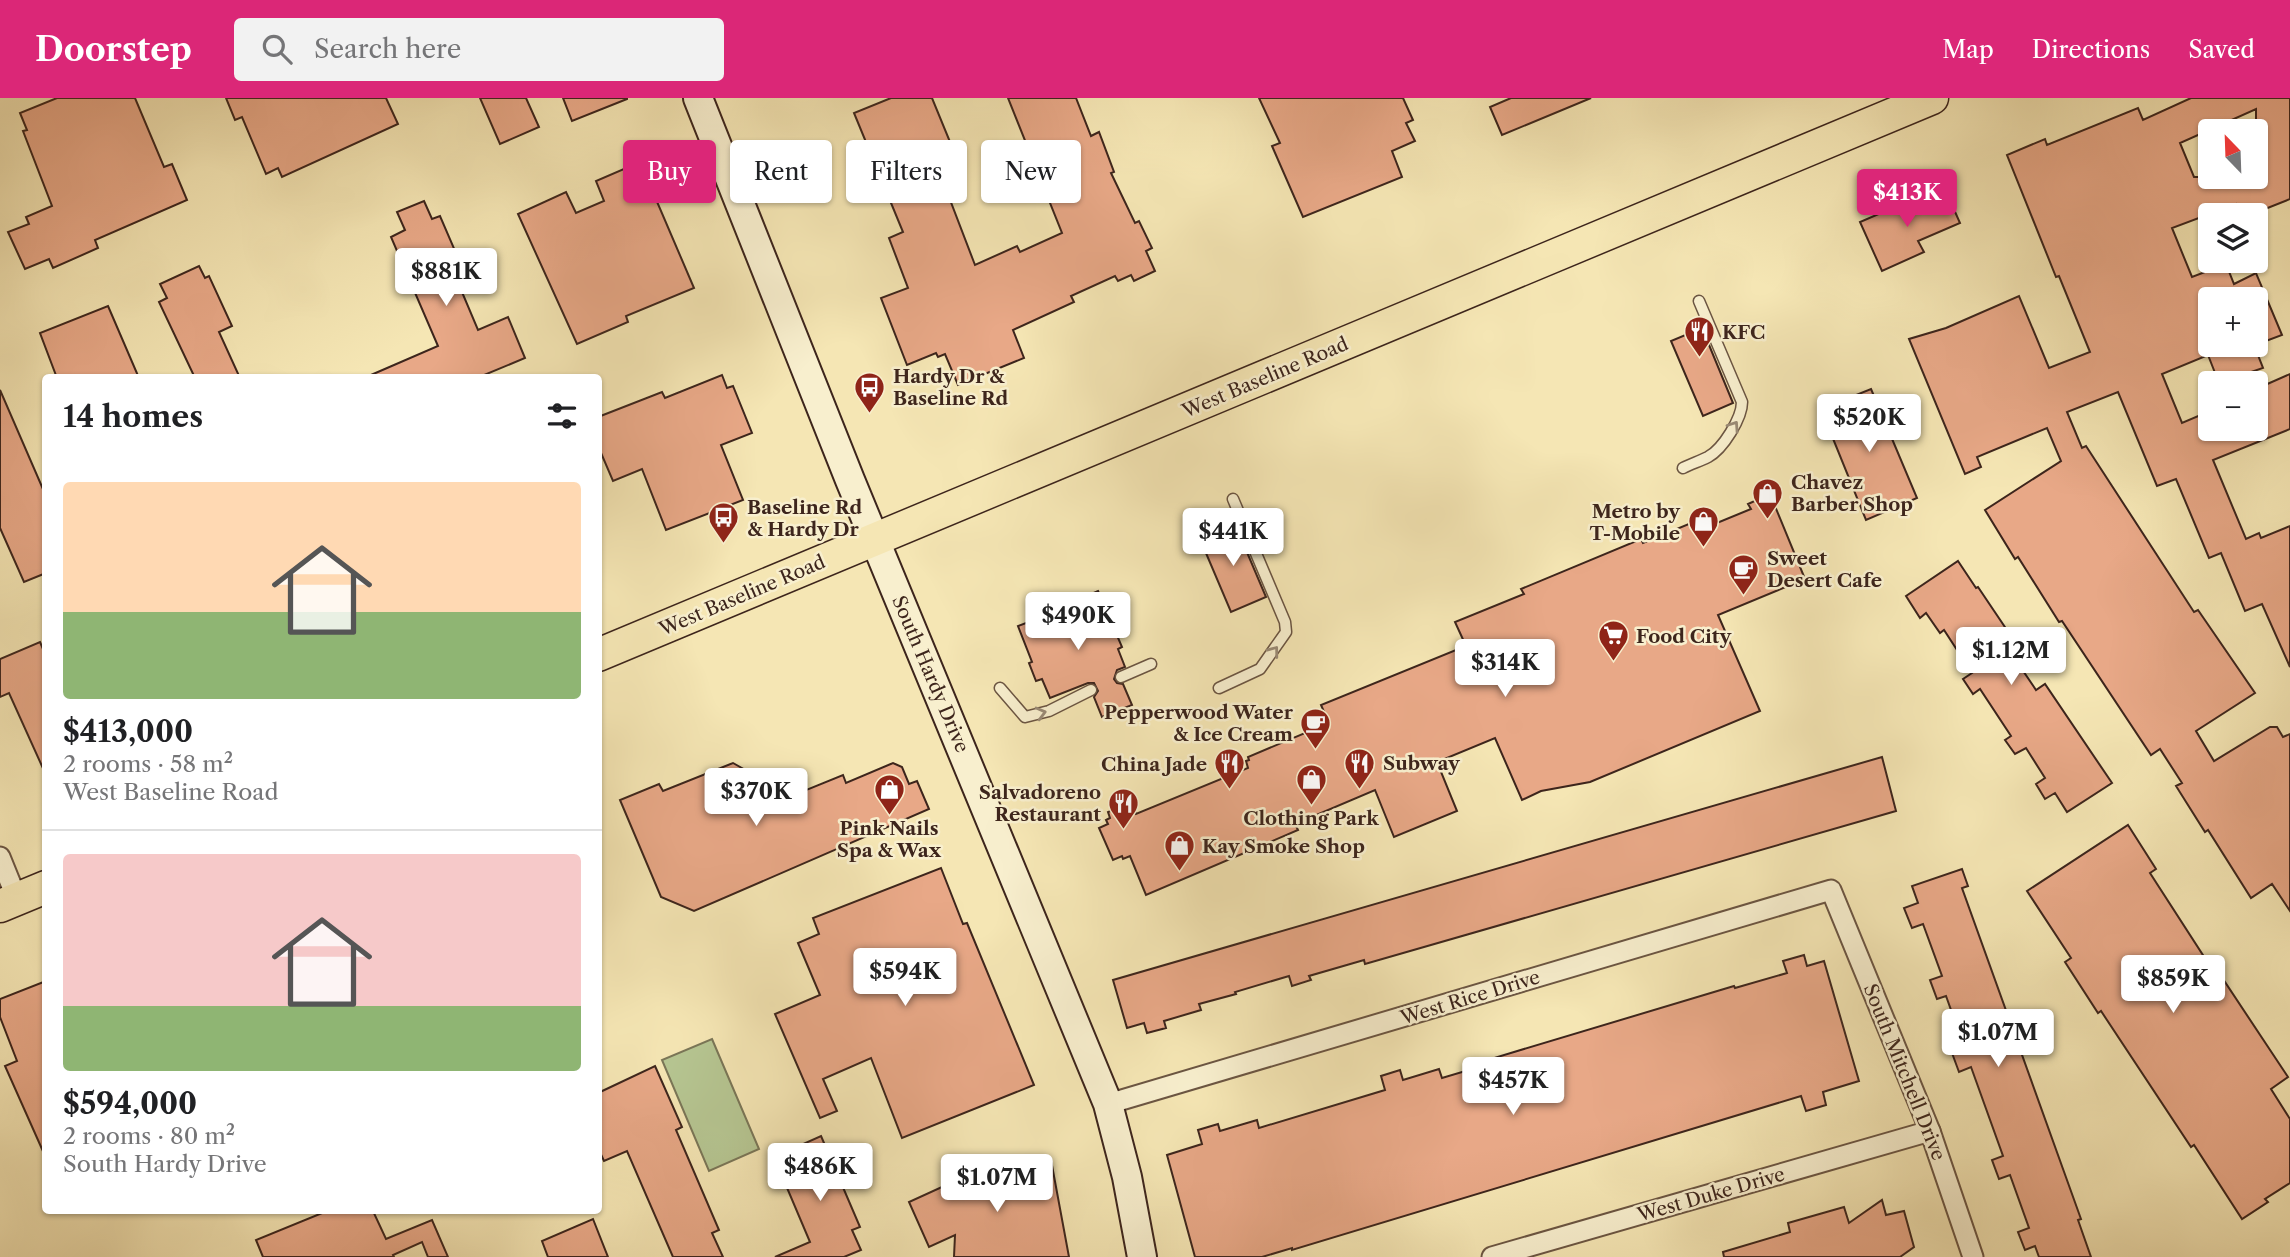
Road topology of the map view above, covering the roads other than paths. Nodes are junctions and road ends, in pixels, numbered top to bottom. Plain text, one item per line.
1 (698, 98) edge
2 (1932, 98) edge
3 (1699, 301) dead end
4 (1683, 468) dead end
5 (1233, 499) dead end
6 (875, 540) junction
7 (602, 653) edge
8 (1151, 664) dead end
9 (1121, 677) dead end
10 (1000, 688) dead end
11 (1219, 688) dead end
12 (1091, 690) dead end
13 (0, 858) edge
14 (1831, 890) joint
15 (21, 897) edge
16 (1108, 1104) junction
17 (1930, 1131) junction
18 (1518, 1253) edge
19 (1142, 1257) edge
20 (1492, 1257) edge
21 (1973, 1257) edge

1 - 6 street, South Hardy Drive
2 - 6 main road, West Baseline Road
4 -> 3 lane
11 -> 5 lane
6 - 7 main road, West Baseline Road
6 - 16 street, South Hardy Drive
8 - 9 lane
10 -> 12 lane
13 - 15 street
14 - 16 street, West Rice Drive
14 - 17 street, South Mitchell Drive
16 - 19 street, South Hardy Drive
17 - 18 street, West Duke Drive
17 - 21 street, South Mitchell Drive
18 - 20 street, West Duke Drive

